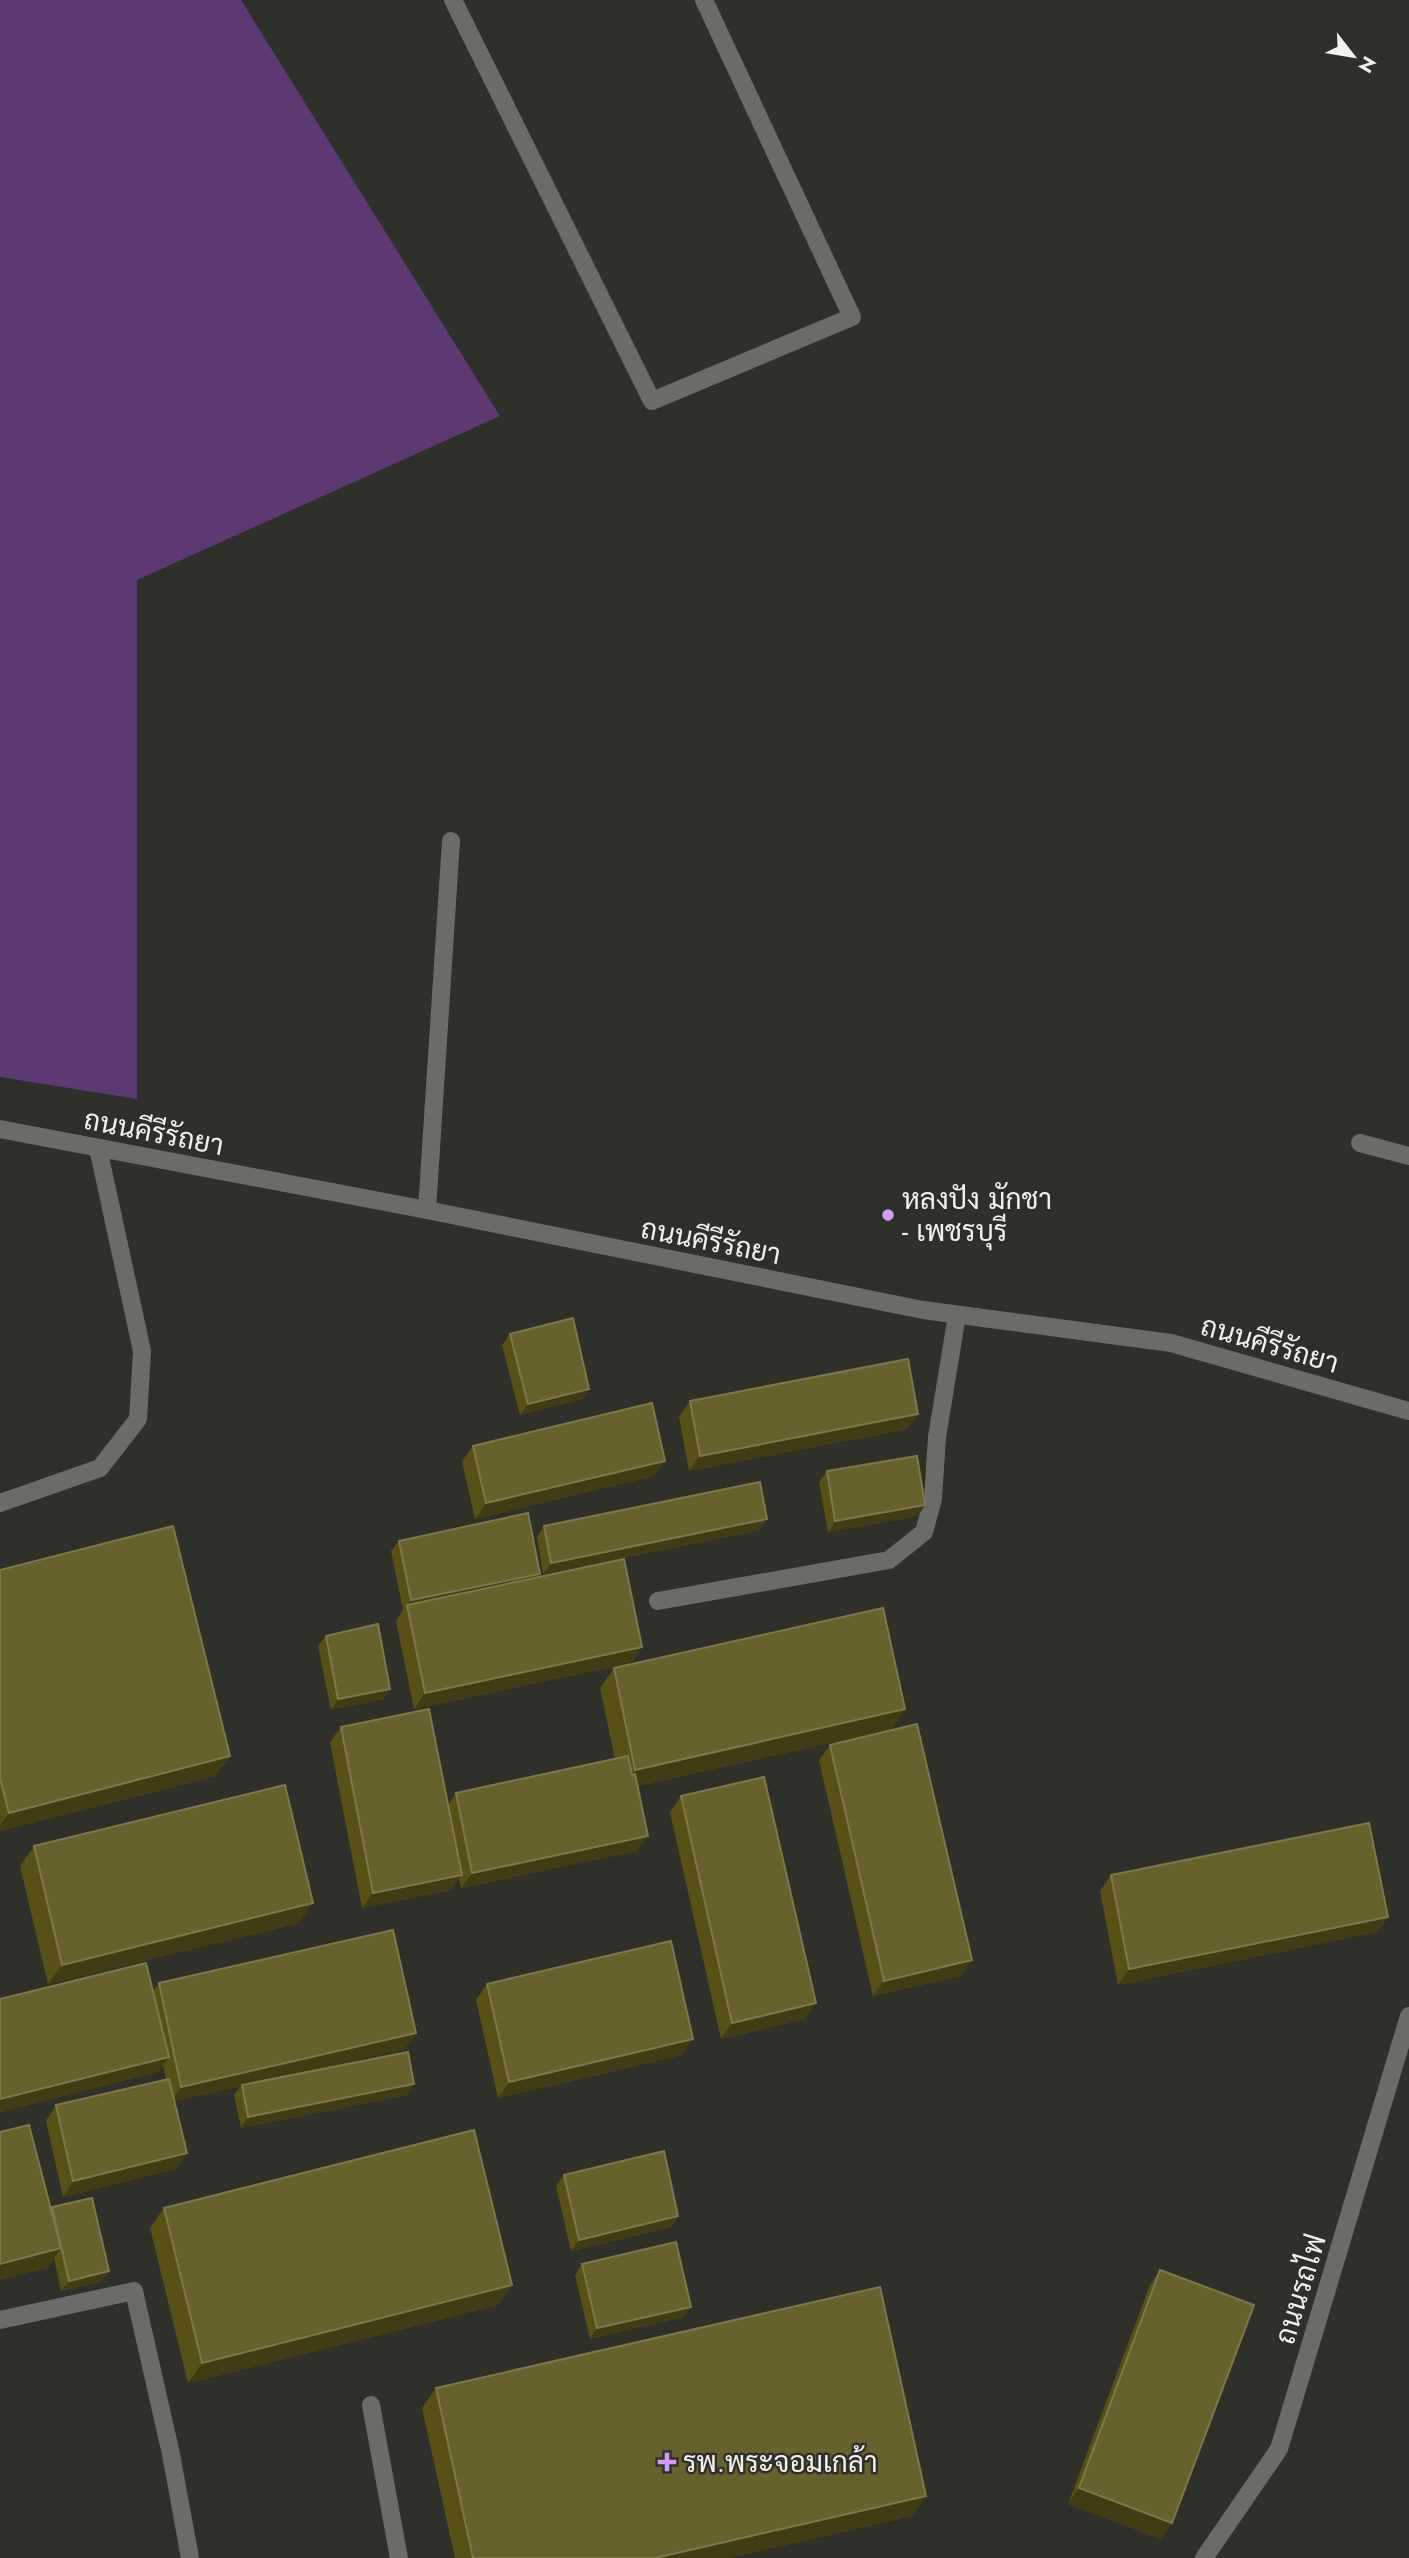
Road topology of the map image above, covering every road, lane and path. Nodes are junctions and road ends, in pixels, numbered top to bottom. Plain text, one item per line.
1 (453, 0) edge
2 (704, 0) edge
3 (451, 841) dead end
4 (0, 1129) edge
5 (1360, 1143) dead end
6 (98, 1148) junction
7 (1409, 1156) edge
8 (427, 1210) junction
9 (957, 1315) junction
10 (1409, 1411) edge
11 (0, 1503) edge
12 (658, 1601) dead end
13 (1409, 2016) edge
14 (1402, 2062) edge
15 (0, 2320) edge
16 (371, 2405) dead end
17 (190, 2558) edge
18 (399, 2558) edge
19 (1204, 2558) edge

1 - 2 street
3 - 8 street
4 - 6 street, ถนนคีรีรัถยา
5 - 7 street
6 - 8 street, ถนนคีรีรัถยา
6 - 11 street
8 - 9 street, ถนนคีรีรัถยา
9 - 10 street, ถนนคีรีรัถยา
9 - 12 street
13 - 14 street, ถนนรถไฟ
14 - 19 street, ถนนรถไฟ
15 - 17 street
16 - 18 street

